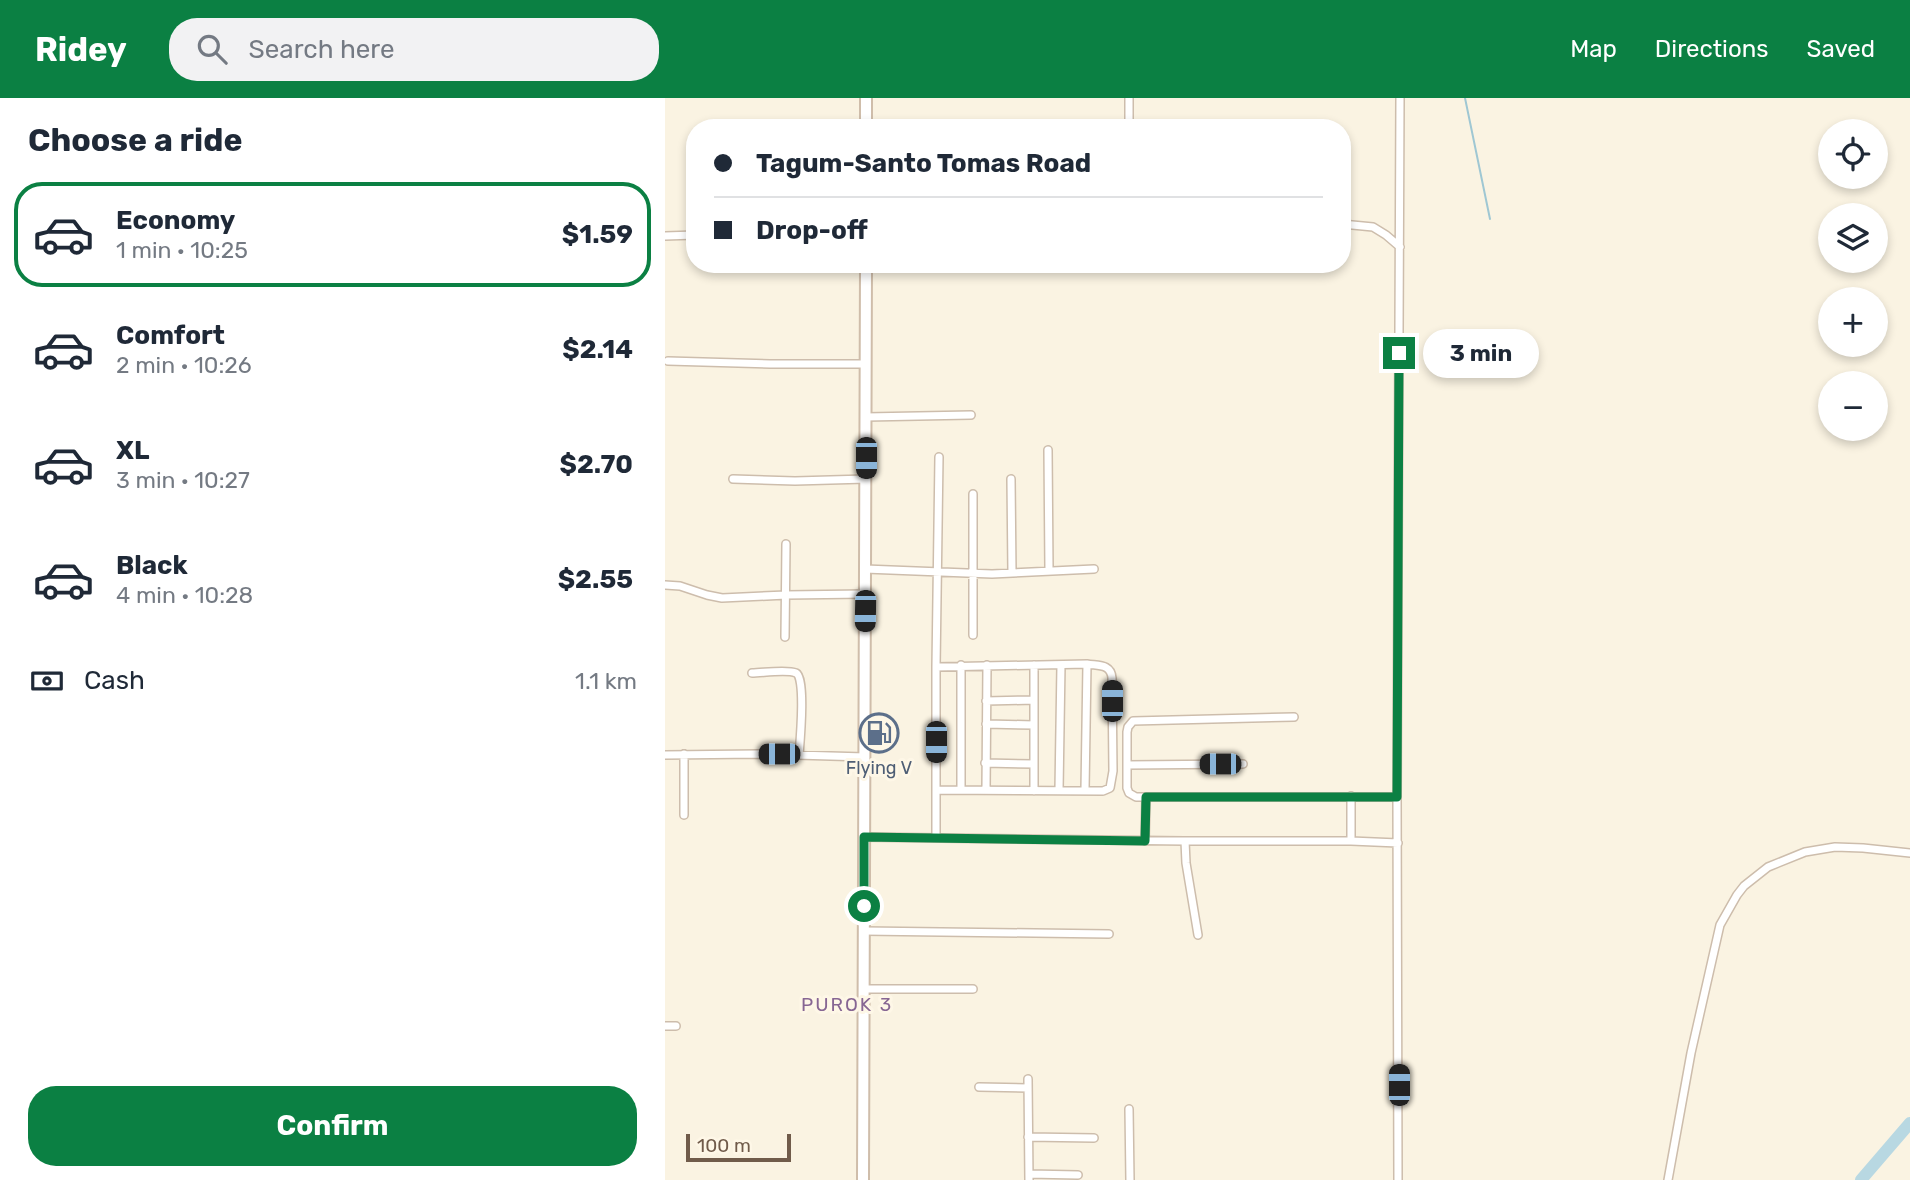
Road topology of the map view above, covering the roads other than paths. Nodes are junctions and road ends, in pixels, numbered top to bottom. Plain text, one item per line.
1 (866, 98) edge
2 (1129, 98) edge
3 (1400, 98) edge
4 (866, 119) edge
5 (1129, 119) edge
6 (1351, 225) edge
7 (686, 235) edge
8 (665, 236) edge
9 (1400, 247) junction
10 (866, 273) edge
11 (668, 361) dead end
12 (866, 365) junction
13 (971, 415) dead end
14 (866, 416) junction
15 (1048, 450) dead end
16 (939, 457) dead end
17 (733, 479) dead end
18 (866, 479) junction
19 (1011, 479) dead end
20 (974, 494) dead end
21 (786, 544) dead end
22 (865, 569) junction
23 (1094, 569) dead end
24 (1049, 570) junction
25 (939, 571) junction
26 (973, 573) junction
27 (1012, 573) junction
28 (665, 585) edge
29 (865, 594) junction
30 (786, 595) junction
31 (973, 635) dead end
32 (785, 638) dead end
33 (1087, 664) junction
34 (986, 665) junction
35 (1034, 665) junction
36 (1061, 665) junction
37 (961, 666) junction
38 (936, 667) junction
39 (752, 673) dead end
40 (1034, 700) junction
41 (986, 701) junction
42 (1294, 717) dead end
43 (986, 724) junction
44 (1034, 725) junction
45 (684, 754) junction
46 (665, 755) edge
47 (799, 755) junction
48 (865, 757) junction
49 (985, 763) junction
50 (1034, 764) junction
51 (1243, 764) dead end
52 (1127, 765) junction
53 (936, 790) junction
54 (961, 790) junction
55 (986, 790) junction
56 (1034, 790) junction
57 (1059, 790) junction
58 (1085, 790) junction
59 (1351, 796) junction
60 (1146, 797) junction
61 (1397, 797) junction
62 (684, 815) dead end
63 (864, 837) junction
64 (936, 838) junction
65 (1145, 841) junction
66 (1185, 841) junction
67 (1350, 841) junction
68 (1398, 844) junction
69 (1910, 853) edge
70 (864, 930) junction
71 (1109, 934) dead end
72 (1198, 935) dead end
73 (864, 989) junction
74 (972, 989) dead end
75 (665, 1026) edge
76 (676, 1026) dead end
77 (1028, 1079) dead end
78 (979, 1087) dead end
79 (1028, 1088) junction
80 (1129, 1108) dead end
81 (1028, 1137) junction
82 (1094, 1138) dead end
83 (1078, 1175) dead end
84 (1029, 1177) edge
85 (863, 1180) edge
86 (1130, 1180) edge
87 (1398, 1180) edge
88 (1668, 1180) edge

1 - 4 main road
2 - 5 street
3 - 9 street
6 - 9 street
7 - 8 street
9 - 61 street
10 - 12 main road
11 - 12 street
12 - 14 main road
13 - 14 street
14 - 18 main road
15 - 24 street
16 - 25 street
17 - 18 street
18 - 22 main road
19 - 27 street
20 - 26 street
21 - 30 street
22 - 25 street
22 - 29 main road
23 - 24 street
24 - 27 street
25 - 26 street
25 - 38 street
26 - 27 street
26 - 31 street
28 - 30 street
29 - 30 street
29 - 48 main road
30 - 32 street
33 - 36 street
33 - 58 street
33 - 58 street
34 - 35 street
34 - 37 street
34 - 41 street
35 - 36 street
35 - 40 street
36 - 57 street
37 - 38 street
37 - 54 street
38 - 53 street
39 - 47 street
40 - 41 street
40 - 44 street
41 - 43 street
42 - 52 street
43 - 44 street
43 - 49 street
44 - 50 street
45 - 46 street
45 - 47 street
45 - 62 street
47 - 48 street
48 - 63 main road
49 - 50 street
49 - 55 street
50 - 56 street
51 - 52 street
52 - 60 street
53 - 54 street
53 - 64 street
54 - 55 street
55 - 56 street
56 - 57 street
57 - 58 street
59 - 60 street
59 - 61 street
59 - 67 street
60 - 65 street
61 - 68 street
63 - 64 street
63 - 70 main road
64 - 65 street
65 - 66 street
66 - 67 street
66 - 72 street
67 - 68 street
68 - 87 street
69 - 88 street
70 - 71 street
70 - 73 main road
73 - 74 street
73 - 85 main road
75 - 76 street
77 - 79 street
78 - 79 street
79 - 81 street
80 - 86 street
81 - 82 street
81 - 84 street
83 - 84 street

